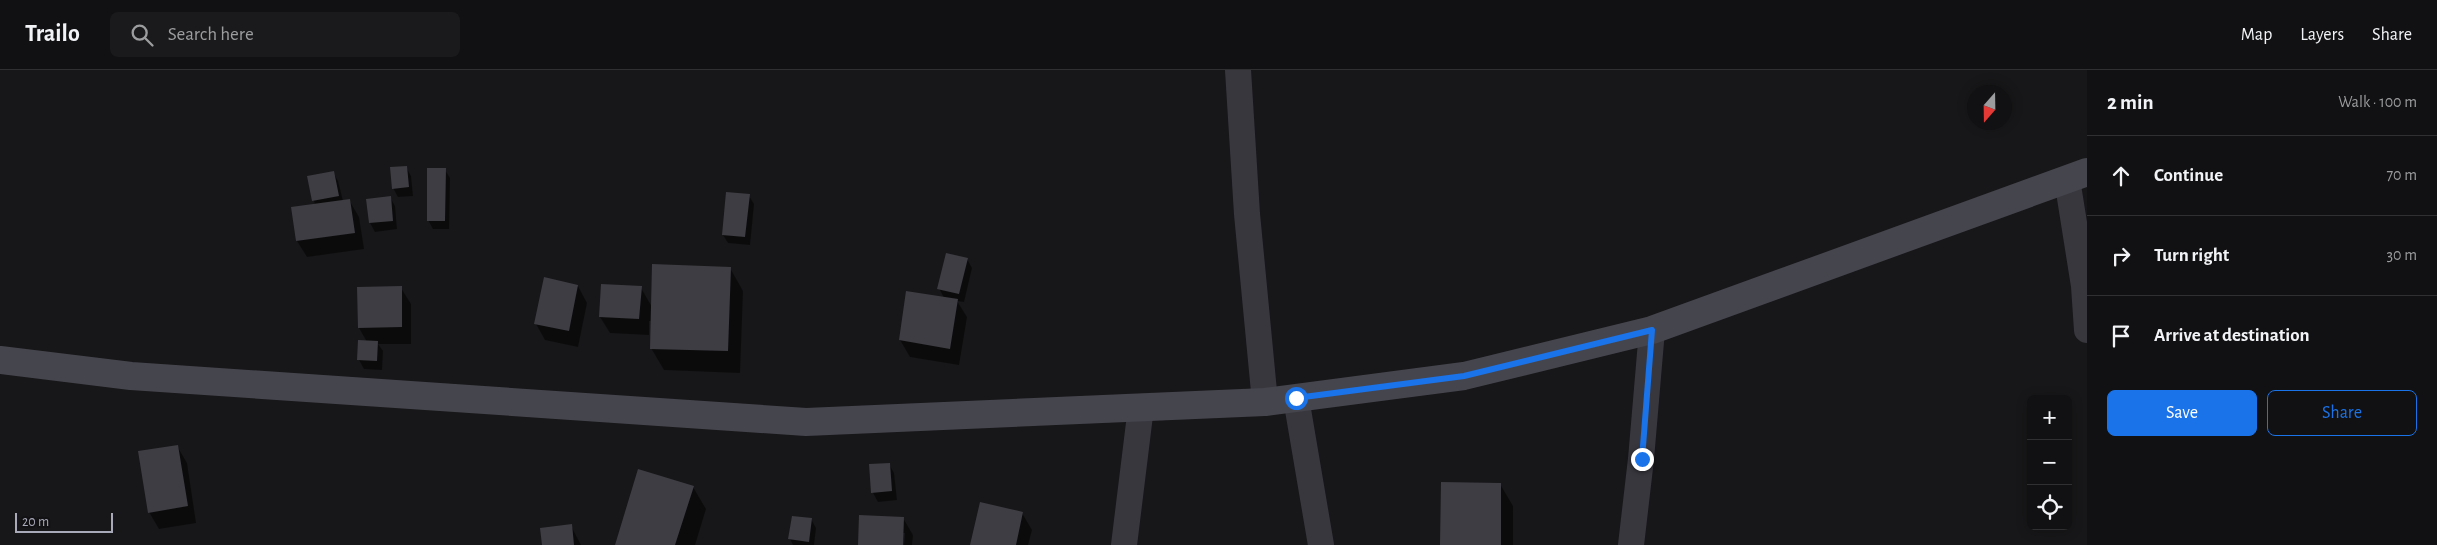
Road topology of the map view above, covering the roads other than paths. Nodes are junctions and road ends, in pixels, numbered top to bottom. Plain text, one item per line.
1 (1238, 70) edge
2 (2077, 176) edge
3 (1652, 330) junction
4 (2087, 330) edge
5 (0, 360) edge
6 (1296, 398) junction
7 (1265, 402) junction
8 (1141, 407) junction
9 (1124, 545) edge
10 (1322, 545) edge
11 (1631, 545) edge

1 - 7 street
2 - 3 main road
2 - 4 street
3 - 6 main road
3 - 11 street
5 - 8 main road
6 - 7 main road
6 - 10 street
7 - 8 main road
8 - 9 street

